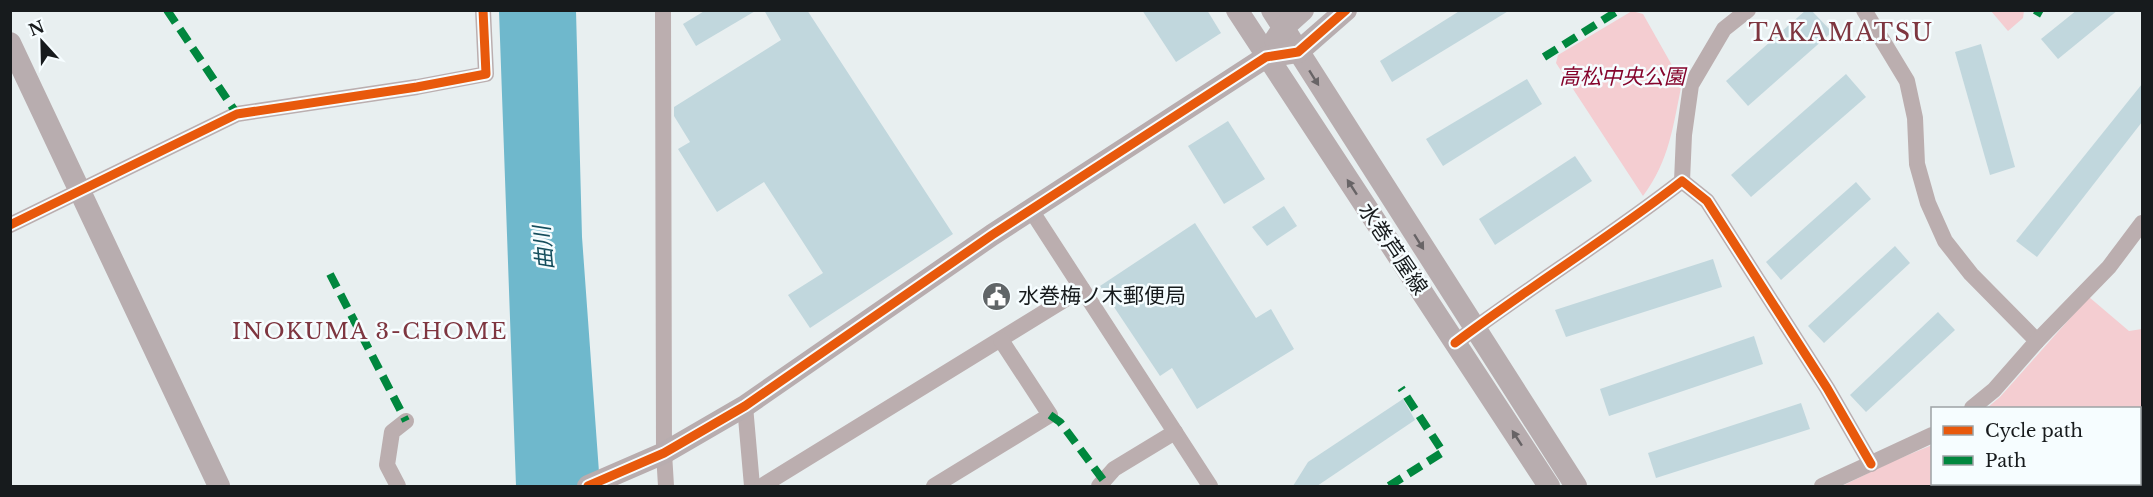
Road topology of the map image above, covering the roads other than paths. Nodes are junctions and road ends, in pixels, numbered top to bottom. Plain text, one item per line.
1 (483, 10) edge
2 (663, 10) edge
3 (1237, 10) edge
4 (1303, 10) edge
5 (1346, 10) edge
6 (1748, 10) edge
7 (1864, 10) edge
8 (1277, 19) edge
9 (10, 43) edge
10 (1298, 52) junction
11 (1266, 57) junction
12 (1682, 181) junction
13 (80, 191) junction
14 (1031, 210) junction
15 (2142, 223) edge
16 (10, 225) edge
17 (1082, 289) junction
18 (1474, 329) junction
19 (1001, 340) junction
20 (2037, 341) junction
21 (1455, 343) junction
22 (745, 406) junction
23 (1973, 407) edge
24 (406, 421) dead end
25 (1175, 432) junction
26 (1931, 435) edge
27 (664, 453) junction
28 (1871, 464) junction
29 (591, 485) edge
30 (219, 486) edge
31 (398, 486) edge
32 (666, 486) edge
33 (753, 486) edge
34 (762, 486) edge
35 (934, 486) edge
36 (1099, 486) edge
37 (1210, 486) edge
38 (1549, 486) edge
39 (1576, 486) edge
40 (1822, 486) edge

1 - 13 street
2 - 27 street
3 - 11 street, 水巻芦屋線
4 - 8 street
5 - 10 street
6 - 12 street
7 - 20 street
8 - 10 street, 水巻芦屋線
8 - 11 street
9 - 13 street
10 - 11 street
10 -> 18 street, 水巻芦屋線
11 - 14 street
21 -> 11 street, 水巻芦屋線
12 - 18 street
12 - 28 street
13 - 16 street
13 - 30 street
14 - 17 street
14 - 22 street
15 - 20 street
17 - 19 street
17 - 25 street
18 - 21 street
18 - 39 street, 水巻芦屋線
19 - 34 street
19 - 35 street
20 - 23 street
38 -> 21 street, 水巻芦屋線
22 - 27 street
22 - 33 street
24 - 31 street
25 - 36 street
25 - 37 street
26 - 28 street
27 - 29 street
27 - 32 street
28 - 40 street

